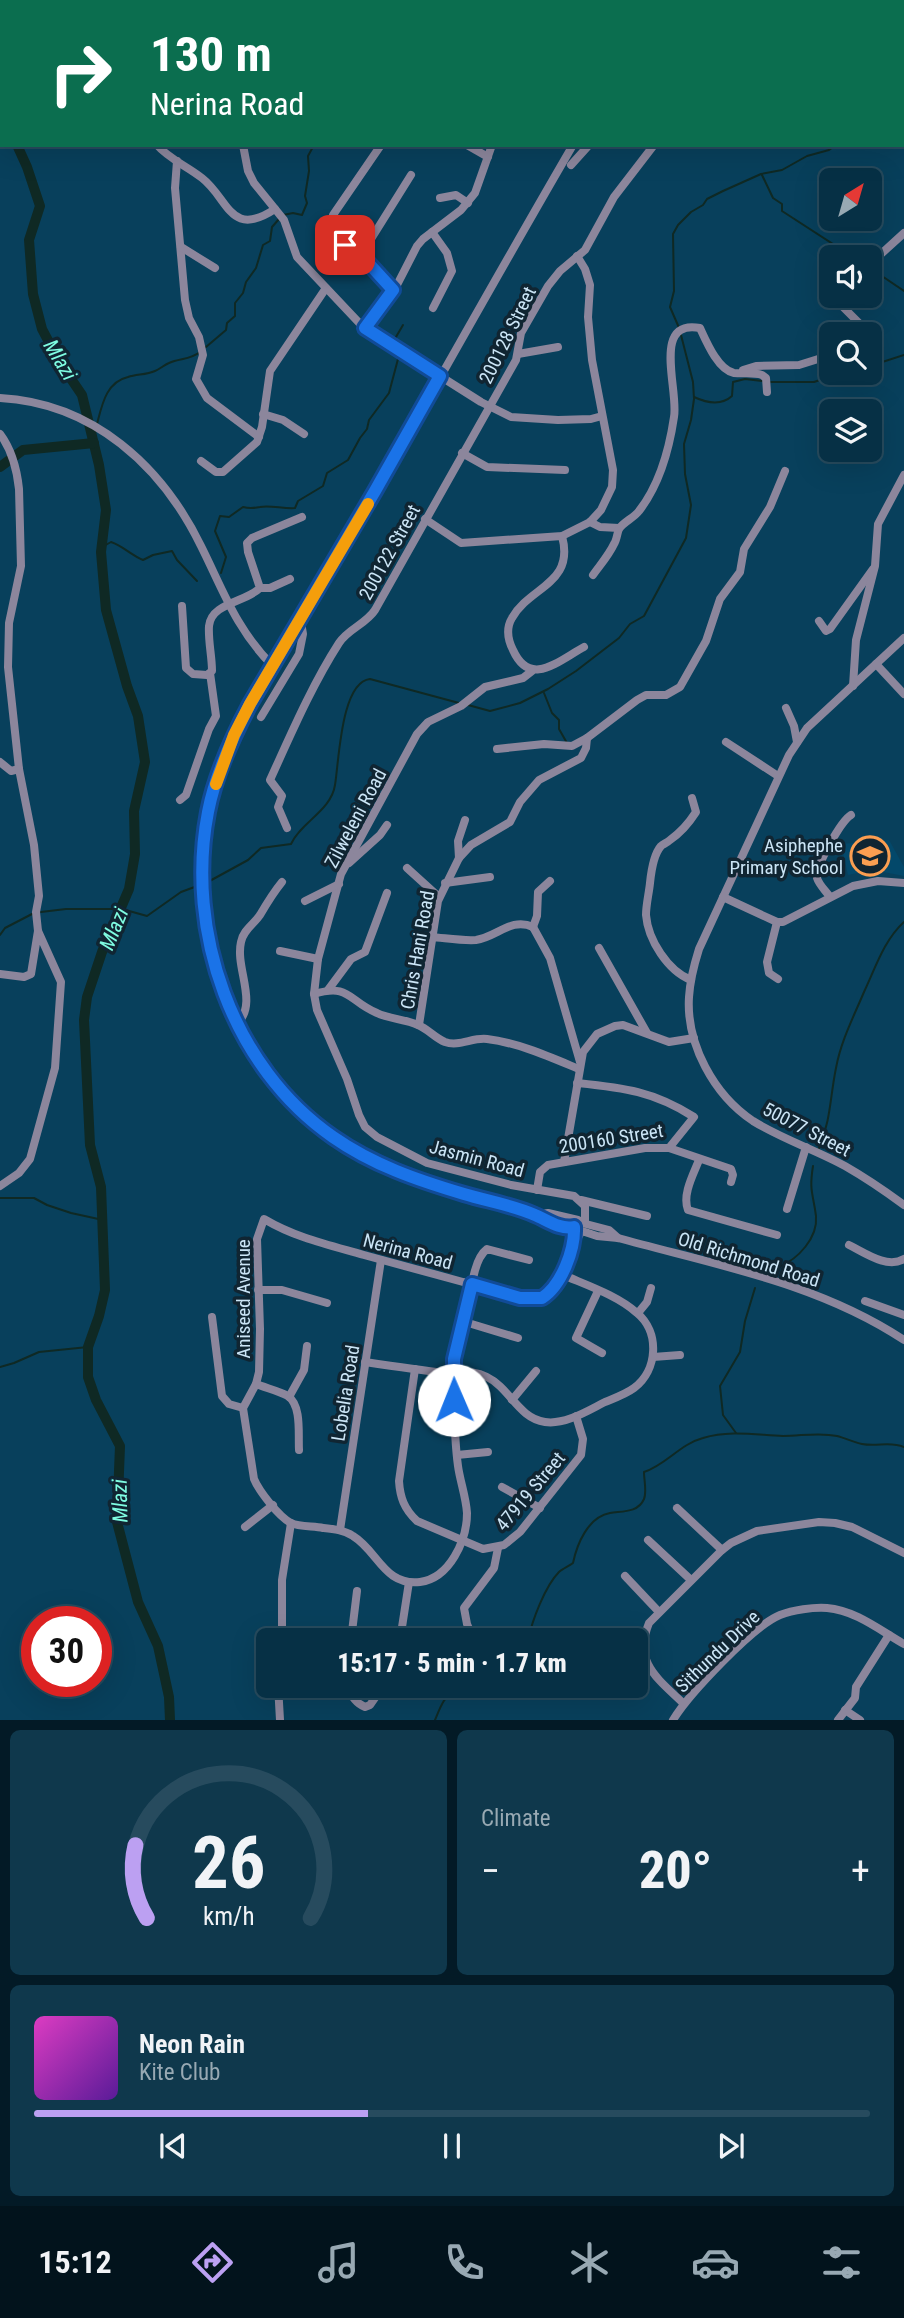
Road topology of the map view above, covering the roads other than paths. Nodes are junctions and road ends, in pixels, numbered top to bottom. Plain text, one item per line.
1 (160, 147) edge
2 (243, 147) edge
3 (379, 147) edge
4 (470, 147) edge
5 (491, 147) edge
6 (572, 147) edge
7 (587, 147) edge
8 (652, 147) edge
9 (488, 157) junction
10 (177, 161) junction
11 (571, 165) dead end
12 (411, 175) dead end
13 (446, 186) dead end
14 (456, 195) junction
15 (440, 198) dead end
16 (468, 203) junction
17 (276, 210) junction
18 (432, 232) junction
19 (904, 233) edge
20 (181, 247) junction
21 (882, 253) edge
22 (361, 255) junction
23 (577, 256) junction
24 (215, 268) dead end
25 (326, 288) junction
26 (393, 290) junction
27 (433, 308) dead end
28 (845, 308) edge
29 (860, 322) edge
30 (365, 328) junction
31 (558, 347) dead end
32 (518, 354) junction
33 (819, 360) edge
34 (737, 372) junction
35 (440, 376) junction
36 (767, 392) dead end
37 (0, 397) edge
38 (488, 406) junction
39 (263, 414) junction
40 (602, 416) junction
41 (0, 434) edge
42 (304, 435) dead end
43 (259, 437) junction
44 (462, 453) junction
45 (201, 461) dead end
46 (565, 470) dead end
47 (786, 471) dead end
48 (904, 475) edge
49 (302, 517) dead end
50 (425, 519) junction
51 (590, 522) junction
52 (620, 528) junction
53 (562, 536) junction
54 (875, 566) junction
55 (593, 575) dead end
56 (290, 579) dead end
57 (260, 588) junction
58 (229, 605) junction
59 (182, 606) dead end
60 (300, 617) junction
61 (818, 621) dead end
62 (904, 638) edge
63 (0, 645) edge
64 (584, 647) dead end
65 (8, 659) junction
66 (876, 664) junction
67 (272, 665) junction
68 (531, 671) junction
69 (210, 673) junction
70 (853, 685) junction
71 (904, 694) edge
72 (786, 708) dead end
73 (261, 717) dead end
74 (587, 738) junction
75 (726, 742) dead end
76 (797, 742) junction
77 (497, 749) dead end
78 (0, 762) edge
79 (19, 769) junction
80 (778, 776) junction
81 (692, 798) dead end
82 (180, 800) dead end
83 (850, 815) dead end
84 (465, 820) dead end
85 (387, 825) dead end
86 (287, 828) dead end
87 (459, 858) junction
88 (346, 865) junction
89 (407, 868) dead end
90 (490, 877) dead end
91 (550, 881) dead end
92 (282, 882) dead end
93 (445, 883) junction
94 (904, 883) edge
95 (339, 884) junction
96 (387, 893) dead end
97 (439, 897) junction
98 (723, 897) junction
99 (830, 897) junction
100 (305, 901) dead end
101 (776, 922) junction
102 (533, 926) junction
103 (38, 931) junction
104 (431, 937) junction
105 (599, 947) dead end
106 (280, 951) dead end
107 (318, 959) junction
108 (0, 974) edge
109 (778, 979) dead end
110 (691, 980) junction
111 (328, 990) junction
112 (314, 994) junction
113 (238, 1023) junction
114 (419, 1025) junction
115 (647, 1033) junction
116 (694, 1038) junction
117 (580, 1066) junction
118 (577, 1083) junction
119 (365, 1127) joint
120 (806, 1147) junction
121 (669, 1148) junction
122 (699, 1160) junction
123 (564, 1162) junction
124 (731, 1182) dead end
125 (0, 1186) edge
126 (537, 1190) junction
127 (583, 1203) junction
128 (904, 1205) edge
129 (787, 1209) dead end
130 (647, 1216) dead end
131 (264, 1219) joint
132 (580, 1226) junction
133 (777, 1235) dead end
134 (849, 1245) dead end
135 (381, 1260) junction
136 (529, 1260) dead end
137 (904, 1260) edge
138 (561, 1274) junction
139 (472, 1284) junction
140 (651, 1288) dead end
141 (258, 1290) junction
142 (598, 1291) junction
143 (865, 1301) dead end
144 (327, 1303) dead end
145 (638, 1313) junction
146 (904, 1315) edge
147 (212, 1317) dead end
148 (465, 1322) junction
149 (519, 1338) dead end
150 (904, 1340) edge
151 (307, 1346) dead end
152 (602, 1353) dead end
153 (680, 1354) dead end
154 (653, 1357) junction
155 (365, 1362) junction
156 (415, 1369) junction
157 (536, 1371) dead end
158 (453, 1373) junction
159 (256, 1384) junction
160 (289, 1397) junction
161 (512, 1400) junction
162 (243, 1408) junction
163 (576, 1416) junction
164 (299, 1450) dead end
165 (488, 1452) dead end
166 (457, 1455) junction
167 (502, 1487) dead end
168 (273, 1506) junction
169 (540, 1508) junction
170 (677, 1508) dead end
171 (291, 1523) junction
172 (246, 1527) dead end
173 (340, 1530) junction
174 (648, 1540) dead end
175 (460, 1541) junction
176 (498, 1548) junction
177 (722, 1550) junction
178 (904, 1553) edge
179 (625, 1576) dead end
180 (691, 1580) junction
181 (409, 1581) junction
182 (358, 1591) dead end
183 (659, 1612) junction
184 (282, 1628) edge
185 (353, 1628) edge
186 (402, 1628) edge
187 (469, 1628) edge
188 (889, 1636) junction
189 (904, 1644) edge
190 (279, 1698) edge
191 (353, 1698) edge
192 (375, 1698) edge
193 (683, 1703) junction
194 (845, 1710) junction
195 (281, 1720) edge
196 (673, 1720) edge
197 (838, 1720) edge
198 (860, 1720) edge

1 - 10 street
2 - 17 street
3 - 22 street
4 - 9 street
5 - 9 street
6 - 35 street, Old Richmond Road
7 - 11 street
8 - 23 street, 200128 Street
9 - 16 street
10 - 17 street
10 - 20 street
12 - 22 street
13 - 14 street
14 - 15 street
14 - 16 street
16 - 18 street
17 - 25 street
18 - 26 street
18 - 27 street
19 - 21 street
20 - 24 street
20 - 43 street
22 - 26 street
23 - 32 street, 200128 Street
23 - 40 street
25 - 30 street
25 - 39 street
26 - 30 street
28 - 29 street
30 - 35 street
31 - 32 street
32 - 38 street, 200128 Street
33 - 34 street
34 - 36 street
34 - 52 street
35 - 38 street
35 - 60 street, Old Richmond Road
37 - 58 street
38 - 40 street
38 - 44 street, 200122 Street
39 - 42 street
39 - 43 street
40 - 51 street
41 - 65 street
43 - 45 street
44 - 46 street
44 - 50 street, 200122 Street
47 - 74 street
48 - 54 street
49 - 57 street
50 - 53 street
50 - 86 street, 200122 Street
51 - 52 street
51 - 53 street
52 - 55 street
53 - 68 street
54 - 61 street
54 - 70 street
56 - 57 street
57 - 58 street
58 - 67 street
58 - 69 street
59 - 69 street
60 - 67 street, Old Richmond Road
60 - 73 street
62 - 66 street, 50077 Street
63 - 65 street
64 - 68 street, Zilweleni Road
65 - 79 street
66 - 70 street, 50077 Street
66 - 71 street
67 - 113 street, Old Richmond Road
68 - 88 street, Zilweleni Road
69 - 82 street
70 - 76 street, 50077 Street
72 - 76 street
74 - 77 street
74 - 87 street, Chris Hani Road
75 - 80 street
76 - 80 street, 50077 Street
78 - 79 street
79 - 103 street
80 - 98 street, 50077 Street
81 - 110 street
83 - 99 street
84 - 87 street
85 - 88 street
87 - 93 street, Chris Hani Road
88 - 95 street, Zilweleni Road
89 - 97 street
90 - 93 street
91 - 102 street
92 - 113 street
93 - 97 street, Chris Hani Road
94 - 99 street
95 - 100 street
95 - 107 street, Zilweleni Road
96 - 111 street
97 - 104 street, Chris Hani Road
98 - 101 street
98 - 110 street, 50077 Street
99 - 101 street
101 - 109 street
102 - 104 street
102 - 117 street
103 - 108 street
103 - 125 street
104 - 114 street, Chris Hani Road
105 - 115 street
106 - 107 street
107 - 112 street, Zilweleni Road
110 - 116 street, 50077 Street
111 - 112 street
111 - 114 street
112 - 119 street, Zilweleni Road
113 - 132 street, Old Richmond Road
114 - 117 street
115 - 116 street
115 - 117 street
116 - 120 street, 50077 Street
117 - 118 street
118 - 121 street, 200160 Street
118 - 123 street
119 - 126 street, Jasmin Road
120 - 128 street, 50077 Street
120 - 129 street
121 - 122 street
121 - 123 street, 200160 Street
122 - 124 street
122 - 133 street
123 - 126 street, 200160 Street
126 - 127 street, Jasmin Road
127 - 130 street, Jasmin Road
127 - 132 street
131 - 135 street, Nerina Road
131 - 141 street, Aniseed Avenue
132 - 138 street
132 - 150 street, Old Richmond Road
134 - 137 street
135 - 139 street, Nerina Road
135 - 155 street, Lobelia Road
136 - 139 street
138 - 139 street, Nerina Road
138 - 142 street
139 - 148 street
140 - 145 street
141 - 144 street
141 - 159 street, Aniseed Avenue
142 - 145 street
142 - 152 street
143 - 146 street
145 - 154 street
147 - 162 street
148 - 149 street
148 - 158 street
151 - 160 street
153 - 154 street
154 - 163 street
155 - 156 street
155 - 173 street, Lobelia Road
156 - 158 street
156 - 175 street, 47919 Street
157 - 161 street
158 - 161 street
158 - 166 street
159 - 160 street
159 - 162 street, Aniseed Avenue
160 - 164 street
161 - 163 street
162 - 168 street
163 - 169 street, 47919 Street
165 - 166 street
166 - 175 street
167 - 169 street
168 - 171 street
168 - 172 street
169 - 176 street, 47919 Street
170 - 177 street
171 - 173 street
171 - 184 street
173 - 181 street
174 - 180 street
175 - 176 street, 47919 Street
175 - 181 street
176 - 187 street
177 - 178 street
177 - 180 street
179 - 183 street
180 - 183 street
181 - 186 street
182 - 185 street
183 - 193 street
188 - 189 street, Sithundu Drive
188 - 193 street, Sithundu Drive
188 - 194 street
190 - 195 street
191 - 192 street
193 - 196 street, Sithundu Drive
194 - 197 street
194 - 198 street

